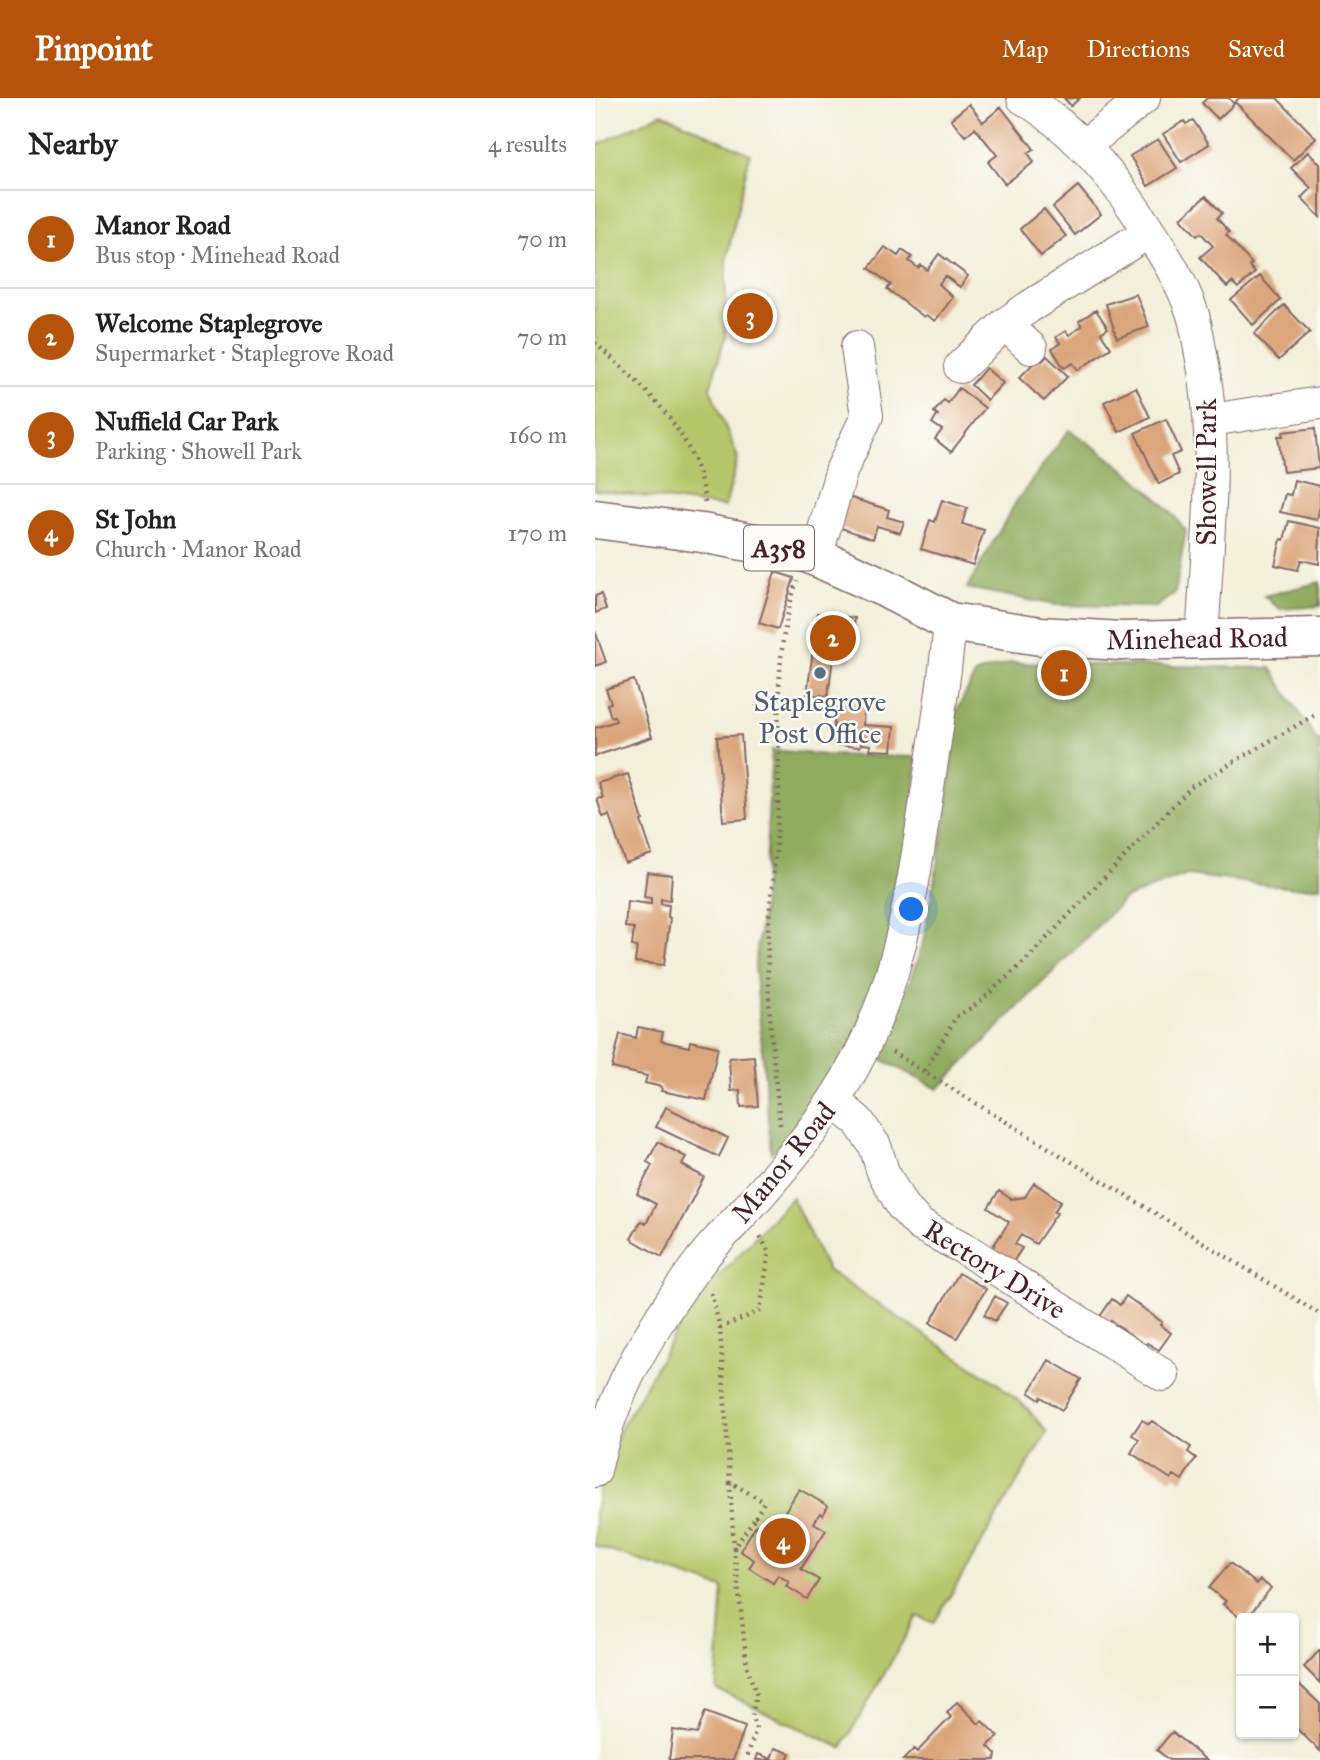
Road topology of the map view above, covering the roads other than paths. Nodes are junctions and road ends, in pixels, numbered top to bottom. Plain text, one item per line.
1 (1023, 98) edge
2 (1144, 98) edge
3 (1085, 145) junction
4 (1149, 232) junction
5 (1005, 324) junction
6 (857, 347) dead end
7 (1031, 348) dead end
8 (960, 367) dead end
9 (1320, 402) edge
10 (1211, 421) junction
11 (595, 519) edge
12 (811, 555) junction
13 (950, 622) junction
14 (1320, 637) edge
15 (1202, 641) junction
16 (834, 1101) junction
17 (1163, 1375) dead end
18 (595, 1471) edge

1 - 3 street, Showell Park
2 - 3 street
3 - 4 street, Showell Park
4 - 5 street
4 - 10 street, Showell Park
5 - 7 street
5 - 8 street
6 - 12 street
9 - 10 street
10 - 15 street, Showell Park
11 - 12 main road, A358
12 - 13 main road, A358
13 - 15 main road, Minehead Road / A358
13 - 16 street, Manor Road
14 - 15 main road, Minehead Road / A358
16 - 17 street, Rectory Drive
16 - 18 street, Manor Road

